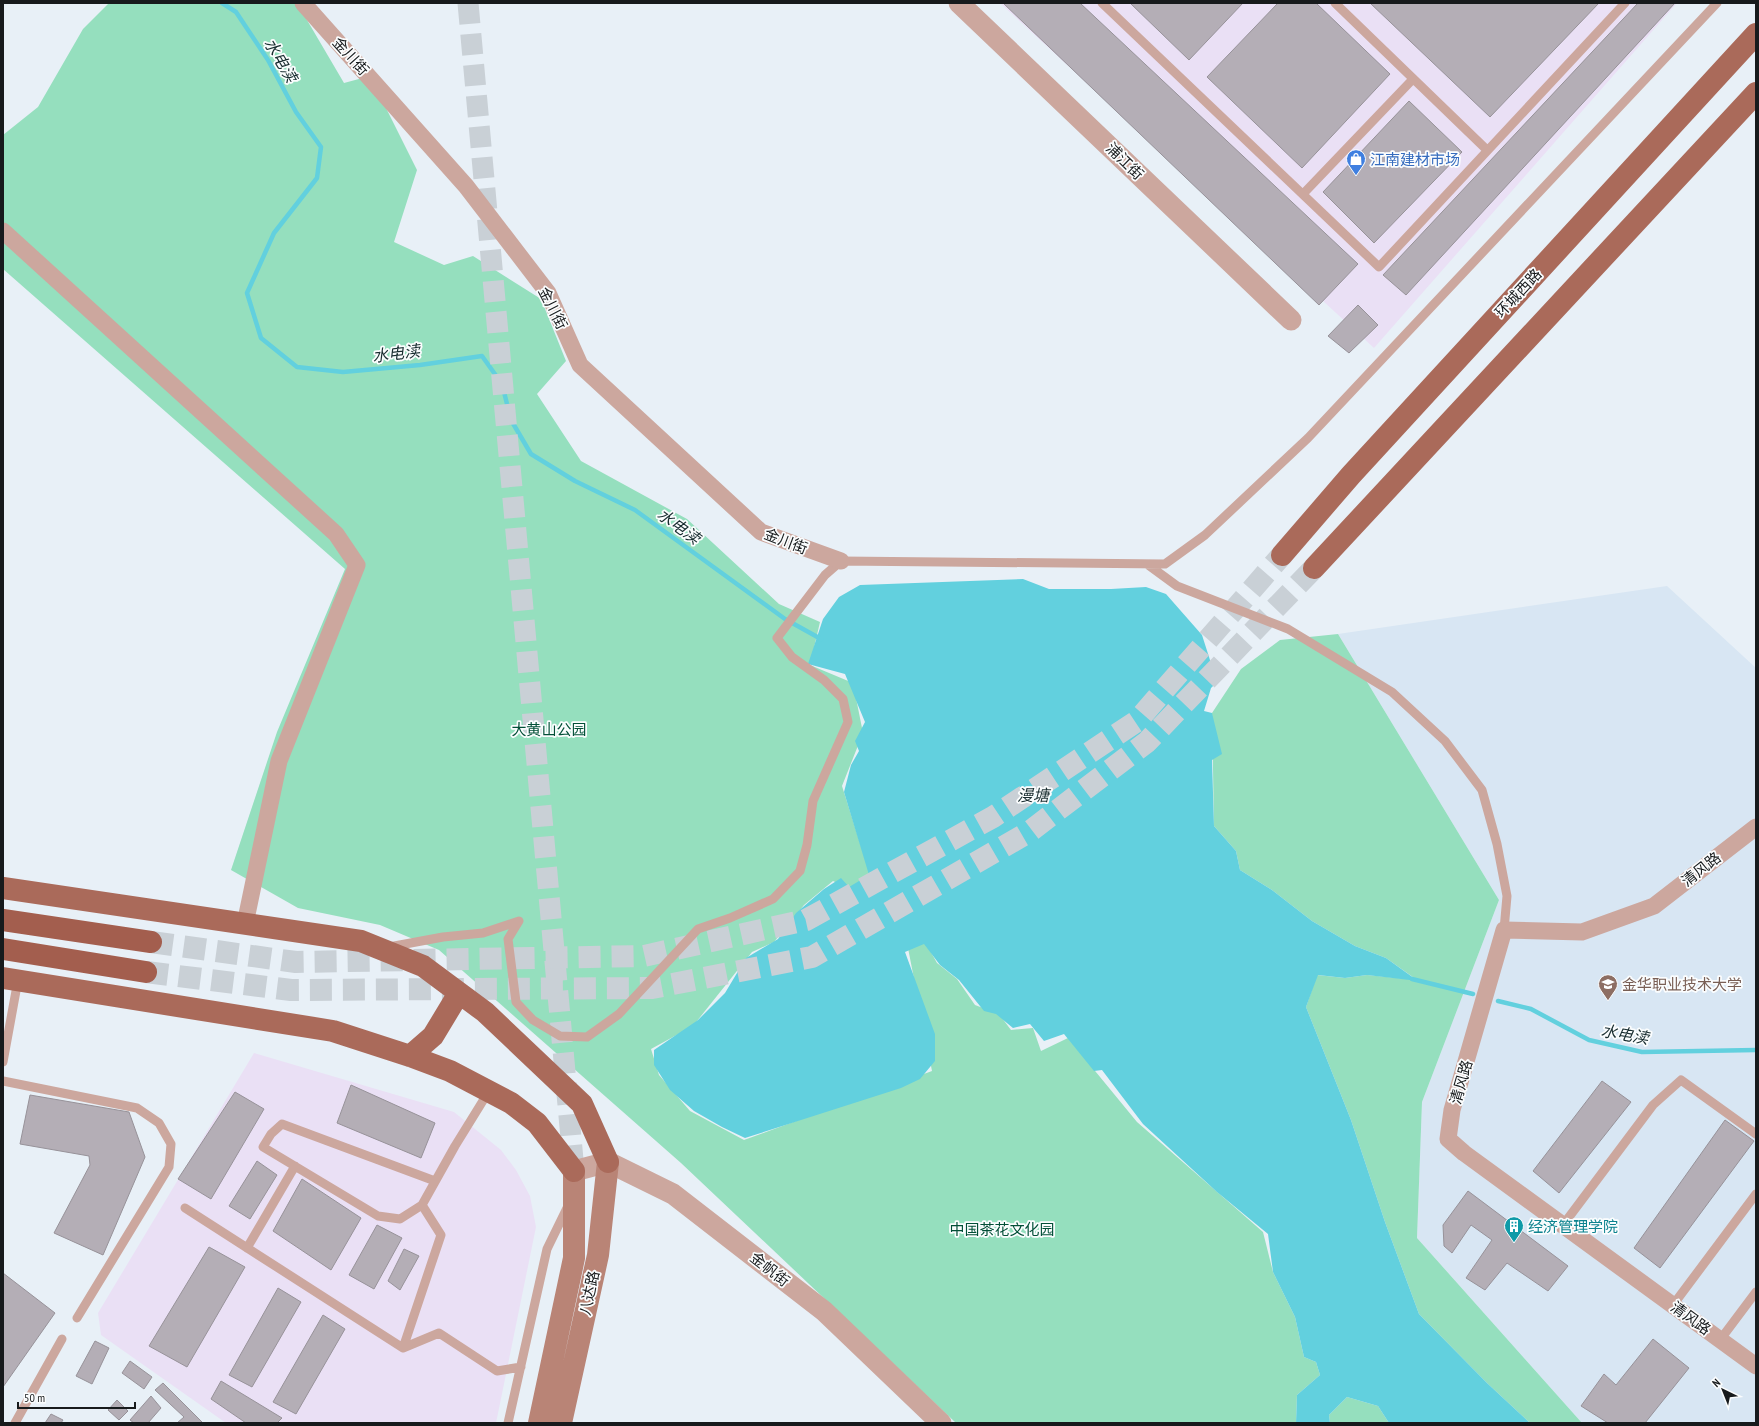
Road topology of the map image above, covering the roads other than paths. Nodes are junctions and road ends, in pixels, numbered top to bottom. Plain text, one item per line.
1 (303, 3) edge
2 (959, 3) edge
3 (1102, 3) edge
4 (1335, 3) edge
5 (1625, 3) edge
6 (1717, 3) edge
7 (1756, 34) edge
8 (1414, 79) junction
9 (1756, 93) edge
10 (1487, 150) junction
11 (1303, 194) junction
12 (3, 231) edge
13 (1291, 320) dead end
14 (1282, 555) tunnel mouth
15 (841, 562) junction
16 (1147, 564) junction
17 (1314, 568) tunnel mouth
18 (1756, 827) edge
19 (3, 888) edge
20 (3, 920) edge
21 (245, 924) junction
22 (1504, 930) junction
23 (151, 942) tunnel mouth
24 (3, 949) edge
25 (380, 949) junction
26 (146, 972) tunnel mouth
27 (10, 979) edge
28 (459, 993) junction
29 (410, 1056) junction
30 (3, 1062) edge
31 (3, 1081) edge
32 (489, 1091) junction
33 (1756, 1134) edge
34 (608, 1162) junction
35 (295, 1166) junction
36 (574, 1171) junction
37 (435, 1181) junction
38 (574, 1194) junction
39 (1756, 1194) edge
40 (422, 1205) junction
41 (185, 1208) dead end
42 (1562, 1225) junction
43 (247, 1248) junction
44 (1756, 1292) edge
45 (1673, 1305) junction
46 (77, 1318) dead end
47 (62, 1339) dead end
48 (1720, 1340) junction
49 (403, 1348) junction
50 (1756, 1366) edge
51 (521, 1367) junction
52 (15, 1423) edge
53 (508, 1423) edge
54 (539, 1423) edge
55 (561, 1423) edge
56 (941, 1423) edge

1 - 15 street, 金川街
2 - 13 street, 浦江街
3 - 11 lane
4 - 8 lane
5 - 10 lane
6 - 16 lane
7 - 14 main road, 环城西路
8 - 10 lane
8 - 11 lane
9 - 17 main road
10 - 11 lane
12 - 21 street
15 - 16 lane
15 - 25 lane
16 - 22 lane
18 - 22 street, 清风路
19 - 21 main road
20 - 23 highway
21 - 25 main road
22 - 42 street, 清风路
24 - 26 highway
25 - 28 main road
27 - 29 main road
27 - 30 lane
28 - 29 main road
28 - 34 main road
29 - 32 main road
31 - 46 lane
32 - 36 main road
32 - 37 lane
33 - 42 lane
34 - 36 street
34 - 55 main road, 八达路
34 - 56 street, 金帆街
35 - 37 lane
35 - 40 lane
35 - 43 lane
36 - 38 main road
37 - 40 lane
38 - 51 lane
38 - 54 main road
39 - 45 lane
40 - 49 lane
41 - 43 lane
42 - 45 street, 清风路
43 - 49 lane
44 - 48 lane
45 - 48 street, 清风路
47 - 52 lane
48 - 50 street, 清风路
49 - 51 lane
51 - 53 lane

